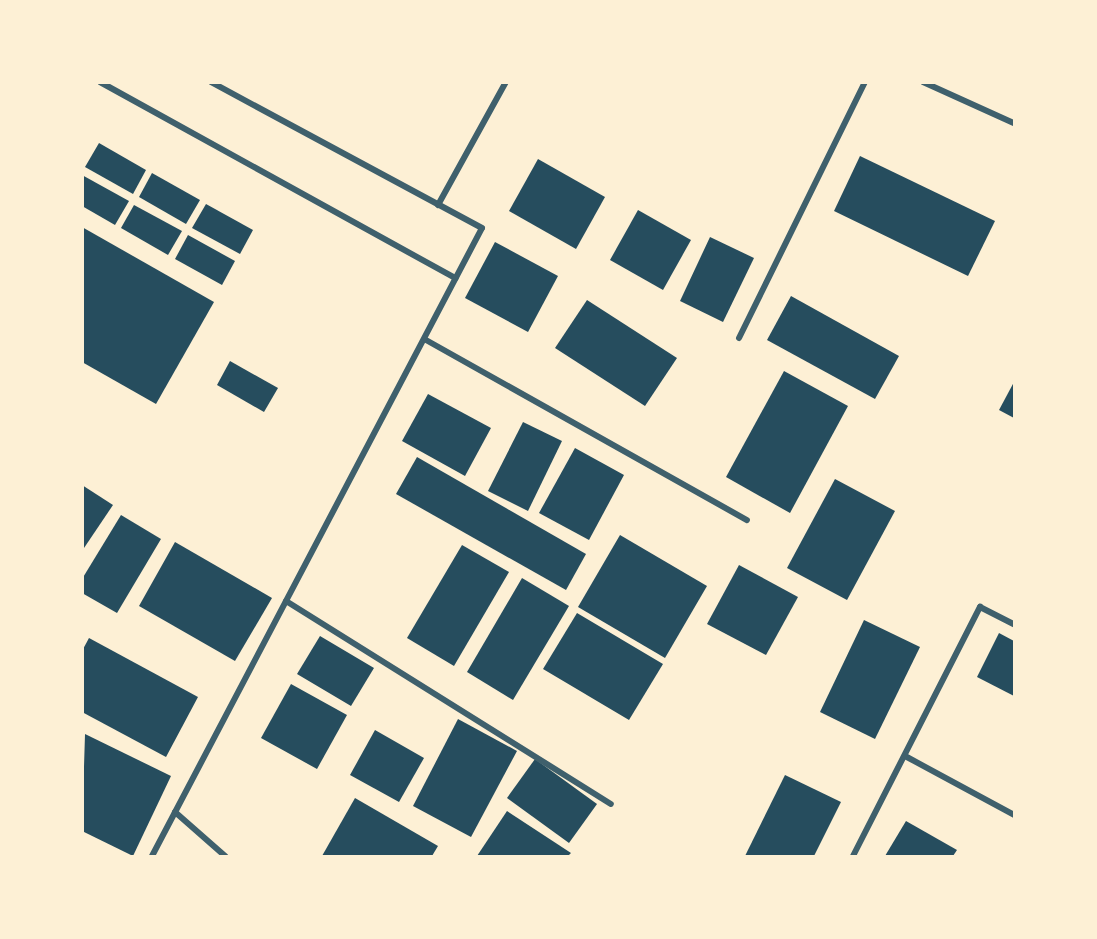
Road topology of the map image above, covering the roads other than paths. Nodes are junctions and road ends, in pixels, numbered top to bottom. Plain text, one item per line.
1 (100, 82) edge
2 (211, 82) edge
3 (506, 82) edge
4 (865, 82) edge
5 (923, 82) edge
6 (1014, 123) edge
7 (438, 205) junction
8 (455, 278) junction
9 (739, 338) dead end
10 (426, 340) junction
11 (747, 520) dead end
12 (286, 601) junction
13 (1014, 624) edge
14 (904, 756) junction
15 (611, 804) dead end
16 (176, 812) junction
17 (1014, 815) edge
18 (152, 856) edge
19 (225, 856) edge
20 (853, 856) edge

1 - 8 street
2 - 7 street
3 - 7 street
4 - 9 street
5 - 6 street
7 - 8 street
8 - 10 street
10 - 11 street
10 - 12 street
12 - 15 street
12 - 16 street
13 - 14 street
14 - 17 street
14 - 20 street
16 - 18 street
16 - 19 street

